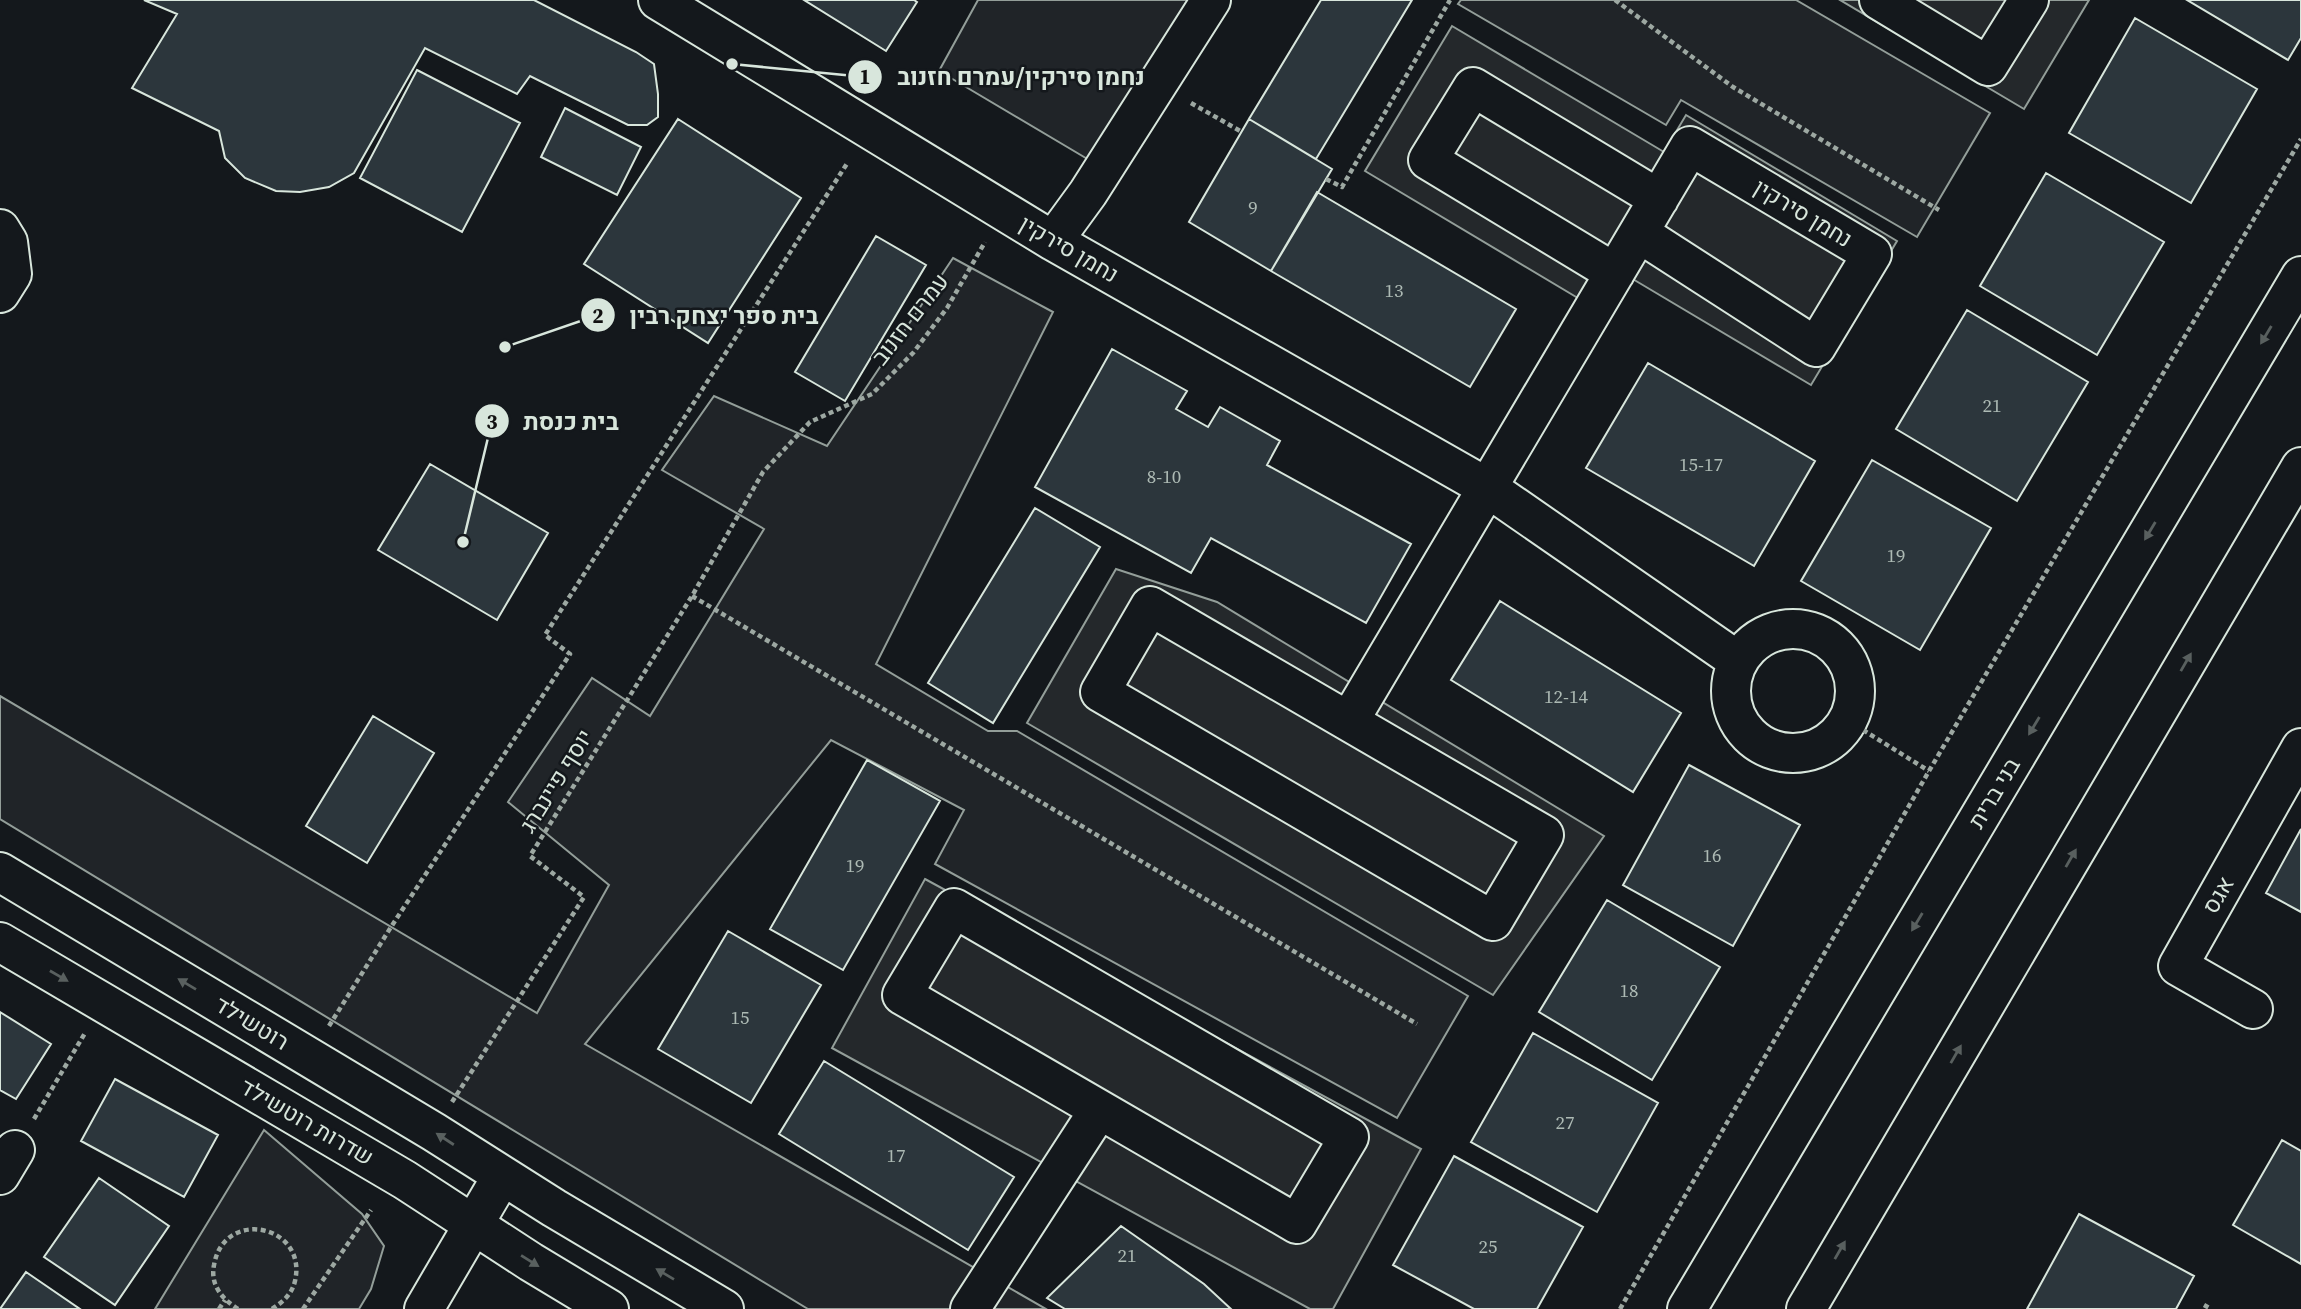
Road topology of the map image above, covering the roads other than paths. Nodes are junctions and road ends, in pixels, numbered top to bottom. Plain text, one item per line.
1 (658, 0) edge
2 (1211, 0) edge
3 (1879, 0) edge
4 (2029, 0) edge
5 (1659, 199) junction
6 (0, 229) edge
7 (1639, 233) junction
8 (1053, 241) junction
9 (1615, 273) junction
10 (2301, 276) edge
11 (0, 293) edge
12 (2301, 467) edge
13 (1488, 488) junction
14 (1738, 661) dead end
15 (1349, 721) junction
16 (2301, 748) edge
17 (0, 872) edge
18 (0, 942) edge
19 (2253, 1009) dead end
20 (1099, 1110) junction
21 (502, 1176) junction
22 (473, 1224) junction
23 (424, 1309) edge
24 (609, 1309) edge
25 (724, 1309) edge
26 (970, 1309) edge
27 (1687, 1309) edge
28 (1806, 1309) edge

1 - 8 street, נחמן סירקין
2 - 8 street
3 - 4 street
5 - 7 street, נחמן סירקין
5 - 7 street, נחמן סירקין
5 - 9 street
6 - 11 street
7 - 9 street, נחמן סירקין
8 - 13 street, נחמן סירקין
9 - 13 street, נחמן סירקין
10 -> 27 street, בני ברית
28 -> 12 street
13 - 14 street, נחמן סירקין
13 - 15 street, נחמן סירקין
15 - 15 street
16 - 19 street, אגס
21 -> 17 street, רוטשילד
18 -> 22 street, שדרות רוטשילד
20 - 20 street
20 - 26 street
21 - 22 street
25 -> 21 street
22 - 23 street
22 -> 24 street, שדרות רוטשילד

